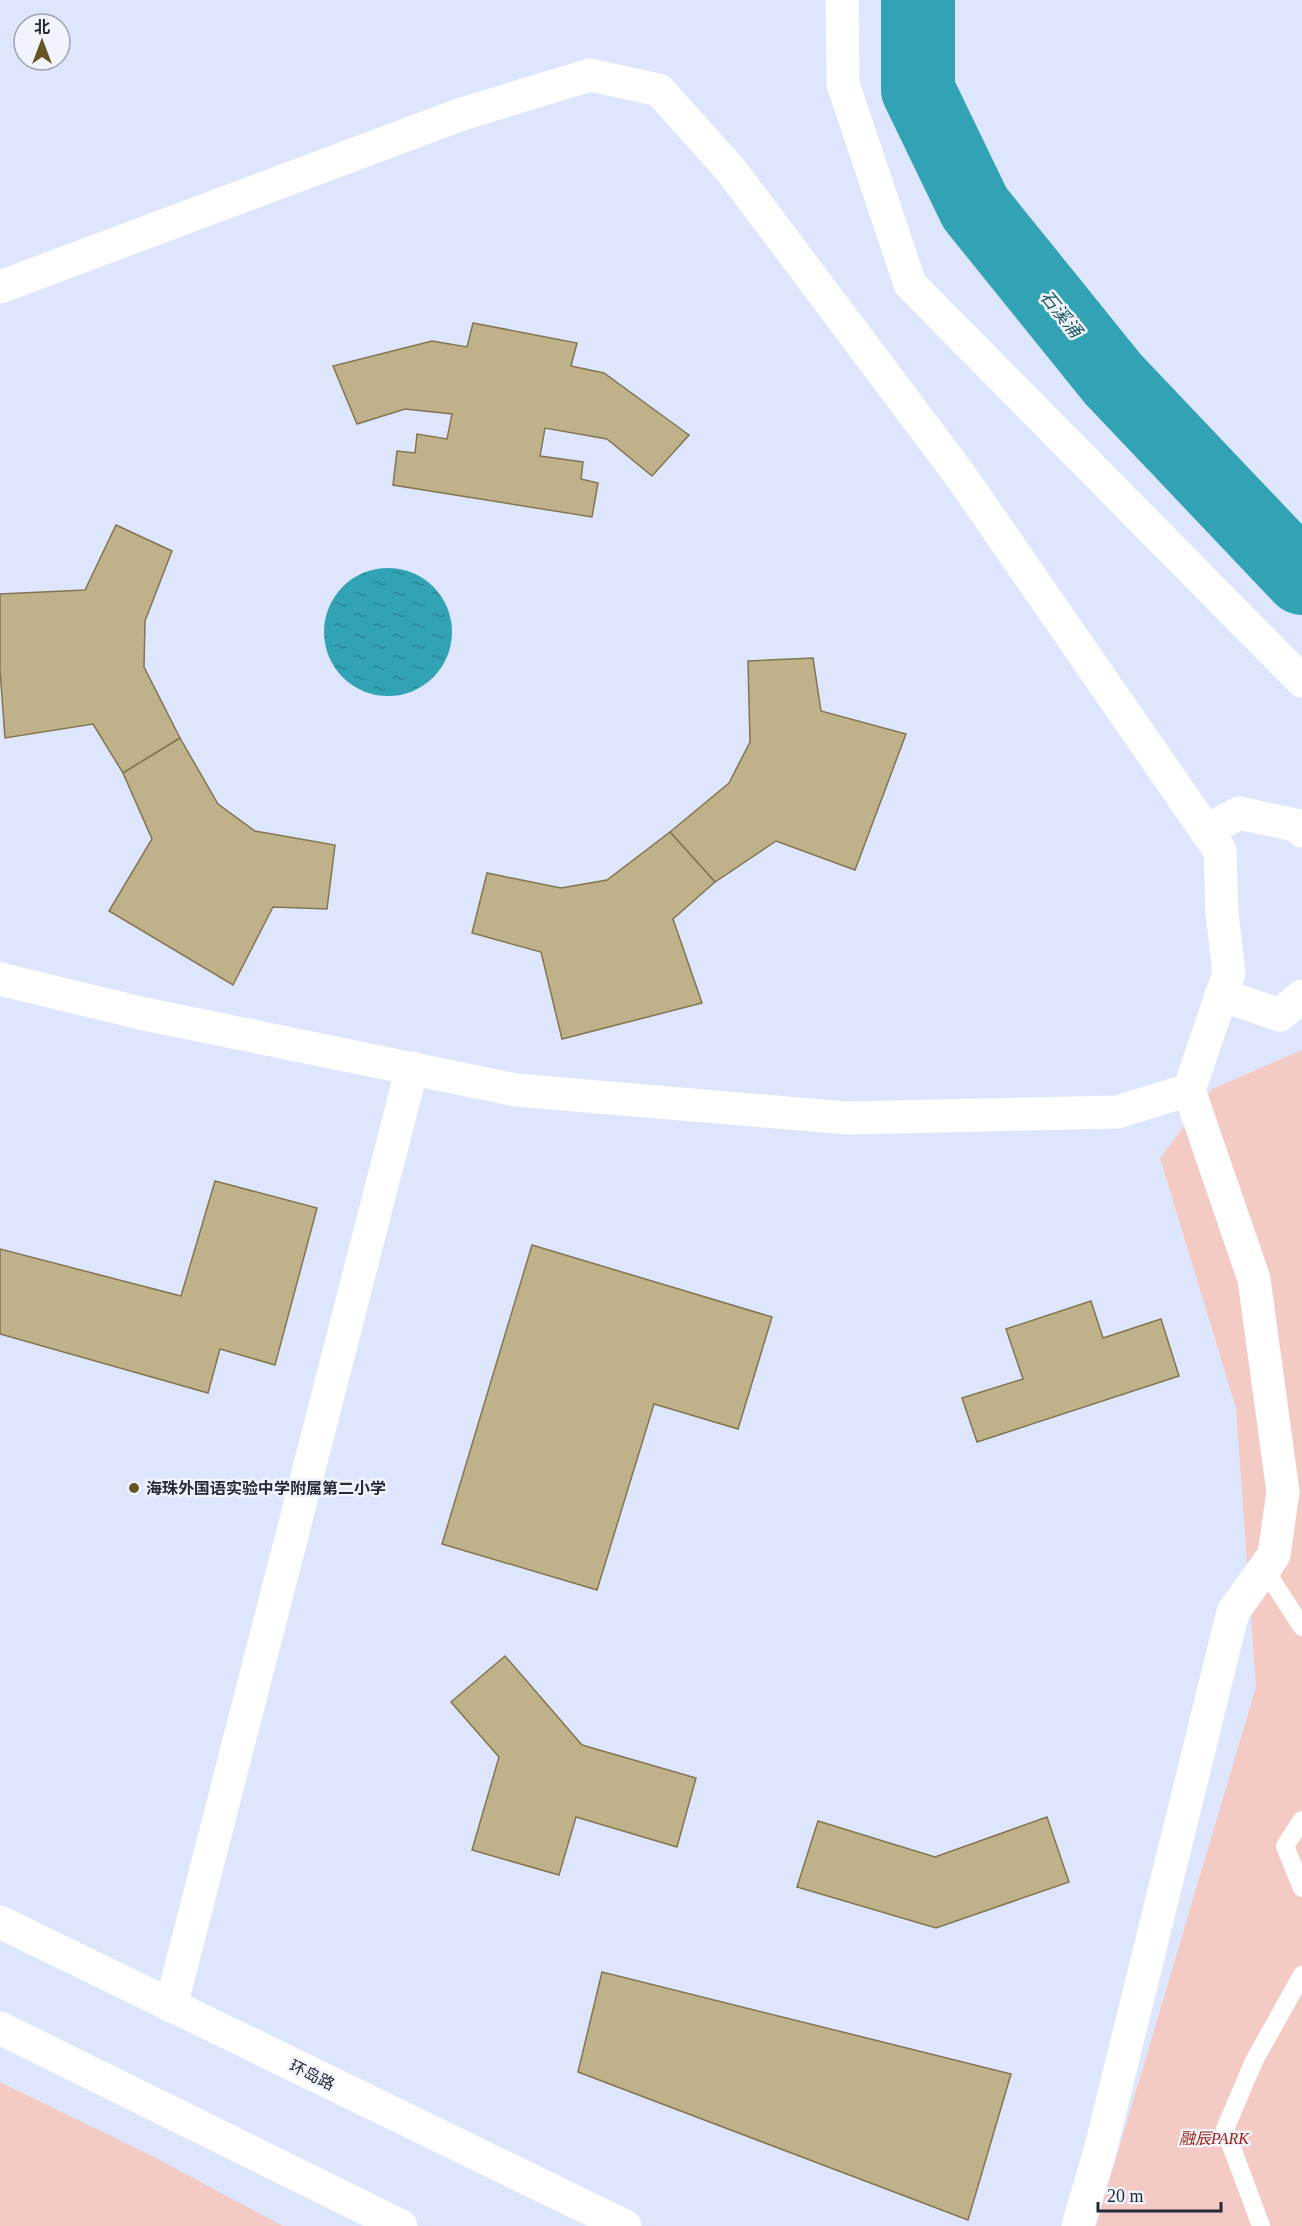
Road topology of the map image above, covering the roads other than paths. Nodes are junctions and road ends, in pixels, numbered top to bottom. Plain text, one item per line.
1 (842, 0) edge
2 (0, 287) edge
3 (1302, 681) edge
4 (1206, 831) junction
5 (1302, 831) edge
6 (0, 979) edge
7 (1221, 995) junction
8 (1302, 996) edge
9 (412, 1068) junction
10 (1189, 1089) junction
11 (1274, 1556) junction
12 (1302, 1627) edge
13 (1302, 1820) edge
14 (1302, 1888) edge
15 (0, 1922) edge
16 (1302, 1976) edge
17 (171, 2006) junction
18 (0, 2028) edge
19 (401, 2226) edge
20 (624, 2226) edge
21 (1078, 2226) edge
22 (1261, 2226) edge

1 - 3 street
2 - 4 street
4 - 5 street
4 - 7 street
6 - 9 street
7 - 8 street
7 - 10 street
9 - 10 street
9 - 17 street
10 - 11 street
11 - 12 lane
11 - 21 street
13 - 14 lane
15 - 17 street, 环岛路
16 - 22 lane
17 - 20 street, 环岛路
18 - 19 street

